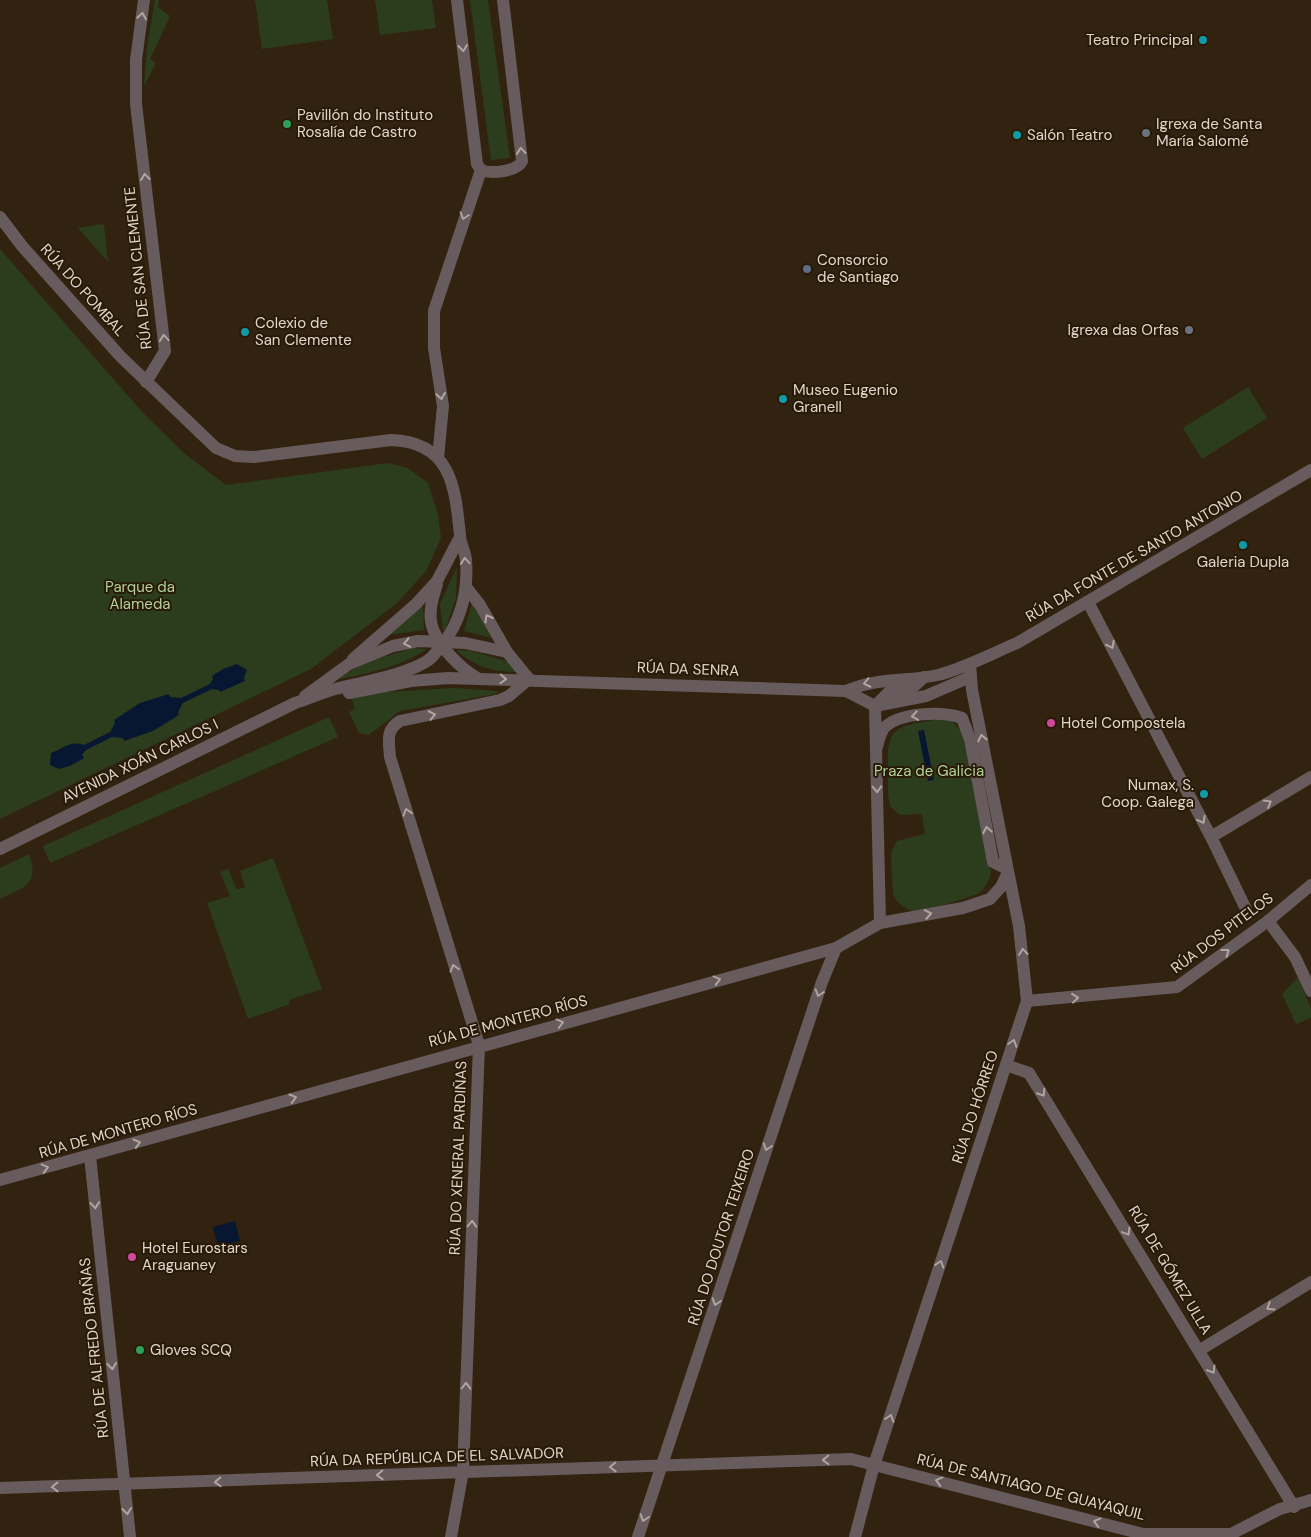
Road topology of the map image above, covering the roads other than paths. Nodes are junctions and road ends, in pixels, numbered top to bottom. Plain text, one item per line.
1 (144, 0) edge
2 (457, 0) edge
3 (503, 0) edge
4 (481, 170) junction
5 (0, 217) edge
6 (146, 382) junction
7 (438, 458) junction
8 (1311, 470) edge
9 (460, 537) junction
10 (438, 581) junction
11 (466, 587) junction
12 (1088, 602) junction
13 (442, 643) junction
14 (507, 652) junction
15 (349, 664) junction
16 (970, 664) junction
17 (939, 674) junction
18 (924, 677) junction
19 (476, 678) junction
20 (529, 679) junction
21 (966, 683) junction
22 (332, 690) junction
23 (846, 691) junction
24 (295, 703) junction
25 (875, 706) junction
26 (876, 750) junction
27 (1311, 777) edge
28 (1211, 837) junction
29 (0, 848) edge
30 (1007, 871) junction
31 (1311, 885) edge
32 (1246, 909) dead end
33 (1268, 921) junction
34 (880, 923) junction
35 (836, 948) junction
36 (1311, 991) edge
37 (1027, 1001) junction
38 (479, 1045) junction
39 (1006, 1065) junction
40 (90, 1156) junction
41 (0, 1180) edge
42 (1311, 1282) edge
43 (1200, 1350) junction
44 (874, 1465) junction
45 (662, 1466) junction
46 (463, 1471) junction
47 (124, 1486) junction
48 (0, 1488) edge
49 (1311, 1500) edge
50 (1294, 1507) junction
51 (1311, 1507) edge
52 (1232, 1536) edge
53 (130, 1537) edge
54 (451, 1537) edge
55 (638, 1537) edge
56 (855, 1537) edge

6 -> 1 street, RÚA DE SAN CLEMENTE
2 -> 4 street
4 -> 3 street
4 -> 7 street
5 - 6 street, RÚA DO POMBAL
6 - 7 street
7 - 9 street
8 - 12 street, RÚA DA FONTE DE SANTO ANTONIO
9 - 10 street
11 -> 9 street
10 - 13 street
10 - 15 street
11 - 13 street
14 -> 11 street
12 - 16 street, RÚA DA FONTE DE SANTO ANTONIO
12 -> 28 street
13 - 14 street
13 -> 15 street
13 - 19 street
13 - 22 street
14 - 20 street
15 - 24 street
16 - 17 street, RÚA DA SENRA
16 - 21 street
17 - 18 street, RÚA DA SENRA
17 - 21 street
18 -> 23 street, RÚA DA SENRA
18 - 25 street
19 -> 20 street, RÚA DA SENRA
19 - 22 street, RÚA DA SENRA
20 - 23 street, RÚA DA SENRA
38 -> 20 street, RÚA DO XENERAL PARDIÑAS
21 - 25 street
30 -> 21 street, RÚA DO HÓRREO
22 - 24 street
23 - 25 street, RÚA DA SENRA
24 - 29 street, AVENIDA XOÁN CARLOS I
25 - 26 street
30 -> 26 street
26 -> 34 street
28 -> 27 street
28 - 32 street
34 -> 30 street, RÚA DE MONTERO RÍOS
37 -> 30 street, RÚA DO HÓRREO
31 - 33 street, RÚA DOS PITELOS
33 - 36 street
37 -> 33 street, RÚA DOS PITELOS
34 - 35 street, RÚA DE MONTERO RÍOS
38 -> 35 street, RÚA DE MONTERO RÍOS
35 -> 45 street, RÚA DO DOUTOR TEIXEIRO
39 -> 37 street, RÚA DO HÓRREO
40 -> 38 street, RÚA DE MONTERO RÍOS
46 -> 38 street, RÚA DO XENERAL PARDIÑAS
39 -> 43 street, RÚA DE GÓMEZ ULLA
44 -> 39 street, RÚA DO HÓRREO
41 -> 40 street, RÚA DE MONTERO RÍOS
40 -> 47 street, RÚA DE ALFREDO BRAÑAS
42 -> 43 street
43 -> 50 street, RÚA DE GÓMEZ ULLA
44 -> 45 street, RÚA DA REPÚBLICA DE EL SALVADOR
52 -> 44 street, RÚA DE SANTIAGO DE GUAYAQUIL
44 - 56 street, RÚA DO HÓRREO
45 -> 46 street, RÚA DA REPÚBLICA DE EL SALVADOR
45 -> 55 street, RÚA DO DOUTOR TEIXEIRO
46 -> 47 street, RÚA DA REPÚBLICA DE EL SALVADOR
46 - 54 street, RÚA DO XENERAL PARDIÑAS
47 -> 48 street, RÚA DA REPÚBLICA DE EL SALVADOR
47 -> 53 street, RÚA DE ALFREDO BRAÑAS
49 - 50 street
50 - 51 street
50 - 52 street, RÚA DE SANTIAGO DE GUAYAQUIL

